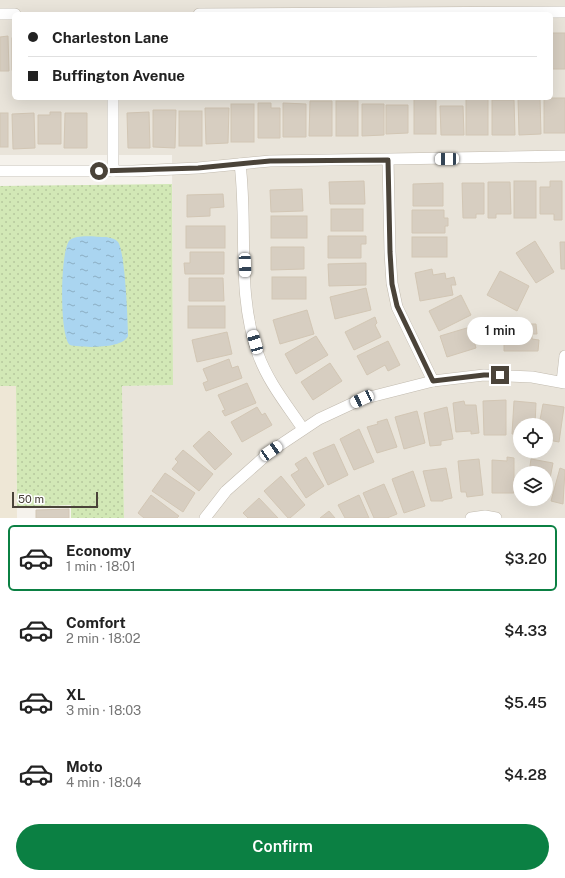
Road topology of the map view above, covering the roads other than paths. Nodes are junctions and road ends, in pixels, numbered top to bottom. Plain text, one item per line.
1 (553, 12) edge
2 (565, 12) edge
3 (0, 14) edge
4 (12, 14) edge
5 (113, 100) edge
6 (565, 156) edge
7 (388, 160) junction
8 (240, 164) junction
9 (113, 171) junction
10 (0, 172) edge
11 (565, 356) edge
12 (433, 381) junction
13 (563, 383) edge
14 (304, 430) junction
15 (205, 518) edge
16 (471, 518) edge
17 (496, 518) edge

1 - 2 street
3 - 4 street
5 - 9 street
6 - 7 street
7 - 8 street
7 - 12 street
8 - 9 street
8 - 14 street
9 - 10 street
11 - 13 street
12 - 13 street
12 - 14 street
14 - 15 street
16 - 17 street

